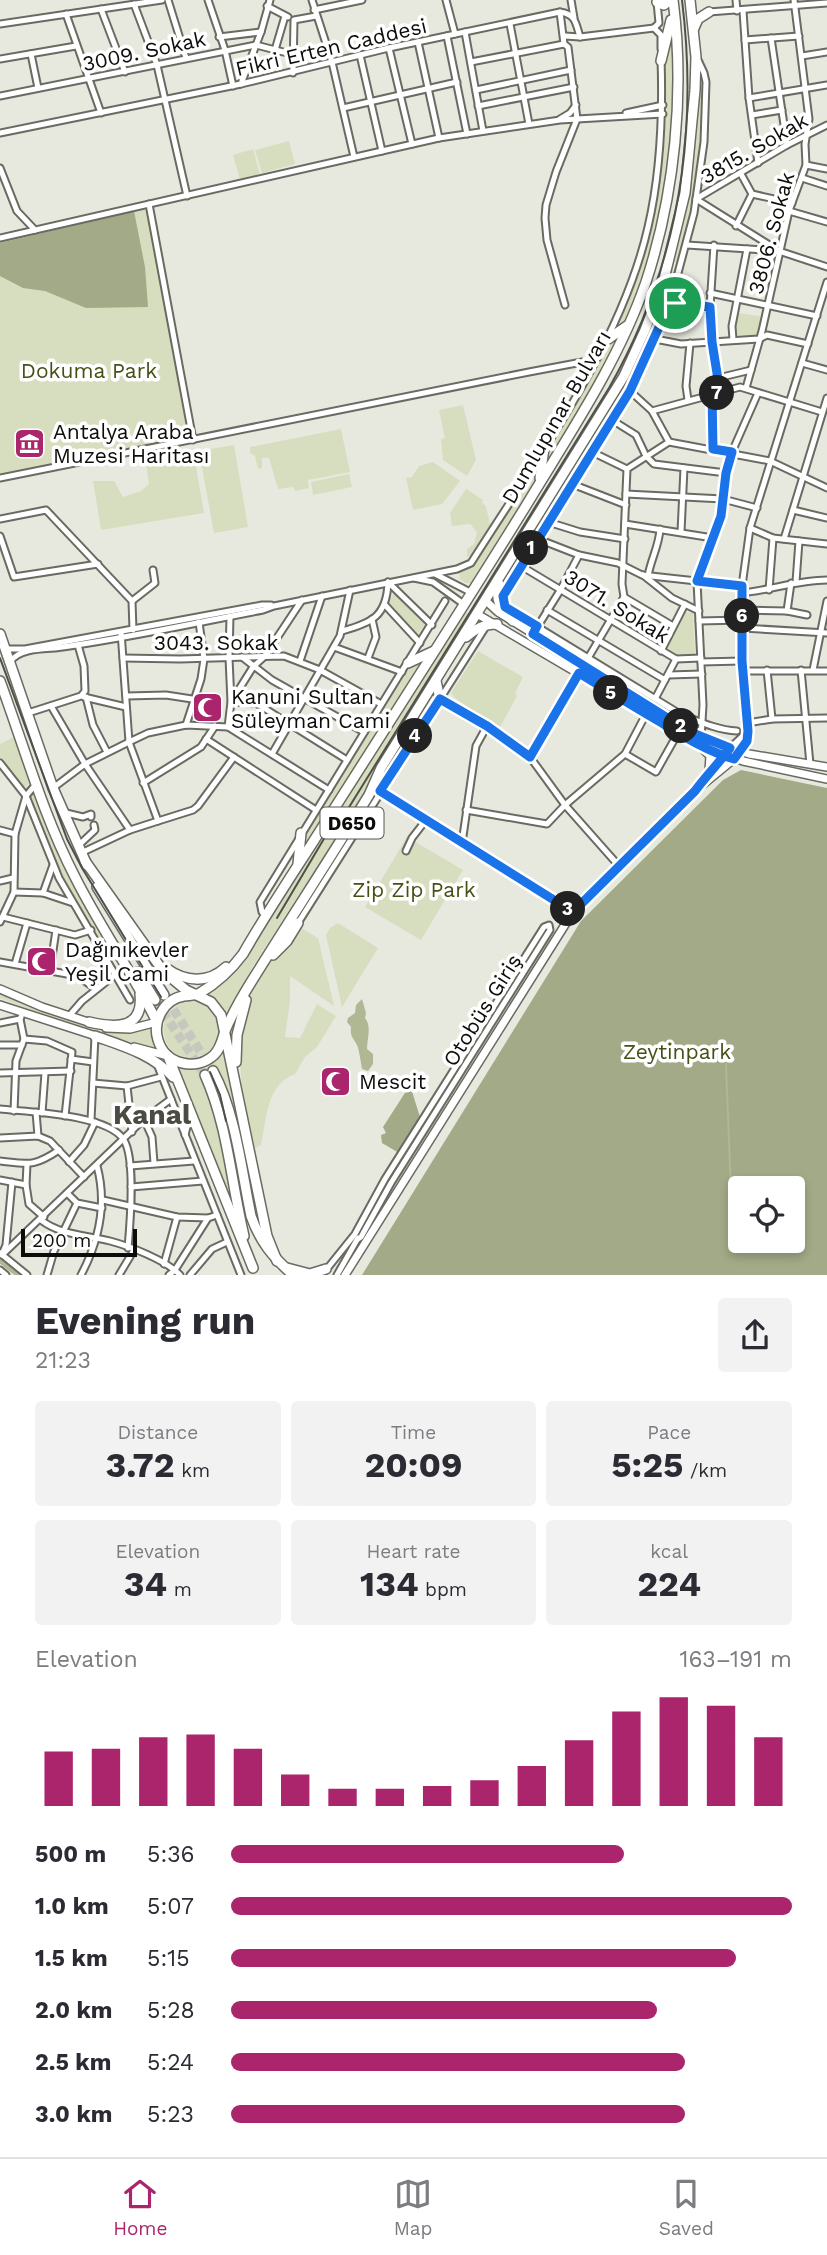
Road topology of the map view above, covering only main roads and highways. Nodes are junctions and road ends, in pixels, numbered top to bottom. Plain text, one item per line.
1 (690, 0) edge
2 (657, 1) edge
3 (672, 3) edge
4 (693, 34) junction
5 (662, 61) road end
6 (629, 325) junction
7 (608, 339) road end
8 (544, 448) road end
9 (539, 483) junction
10 (536, 541) road end
11 (514, 553) junction
12 (500, 577) junction
13 (472, 593) junction
14 (486, 601) junction
15 (465, 605) junction
16 (477, 614) junction
17 (513, 621) junction
18 (497, 624) junction
19 (0, 634) edge
20 (459, 643) junction
21 (436, 650) junction
22 (408, 663) road end
23 (0, 681) edge
24 (436, 681) junction
25 (440, 699) road end
26 (700, 741) junction
27 (730, 748) junction
28 (740, 751) junction
29 (724, 756) junction
30 (734, 759) junction
31 (827, 767) edge
32 (708, 774) junction
33 (827, 779) edge
34 (695, 791) junction
35 (369, 795) junction
36 (368, 810) road end
37 (302, 834) road end
38 (60, 845) junction
39 (81, 853) junction
40 (298, 866) junction
41 (298, 923) road end
42 (249, 943) junction
43 (145, 947) junction
44 (264, 964) junction
45 (253, 979) junction
46 (139, 985) junction
47 (0, 989) edge
48 (194, 996) junction
49 (0, 1005) edge
50 (157, 1022) junction
51 (89, 1023) junction
52 (225, 1032) junction
53 (95, 1036) junction
54 (168, 1056) junction
55 (177, 1082) junction
56 (236, 1082) junction
57 (280, 1263) junction
58 (254, 1271) edge
59 (323, 1272) edge
60 (293, 1275) edge
61 (345, 1275) edge

1 - 4 highway, Dumlupınar Bulvarı / D650
1 - 4 highway
2 - 3 highway
3 - 5 highway
3 - 6 highway, Dumlupınar Bulvarı / D650
4 - 11 highway, Dumlupınar Bulvarı / D650
6 - 7 highway
6 - 9 highway, Dumlupınar Bulvarı / D650
8 - 9 highway
9 - 13 highway, Dumlupınar Bulvarı / D650
10 - 11 highway
11 - 12 highway, Dumlupınar Bulvarı / D650
12 - 14 highway, Dumlupınar Bulvarı / D650
12 - 17 highway
13 - 14 highway
13 - 15 highway, Dumlupınar Bulvarı / D650
14 - 16 highway, Dumlupınar Bulvarı / D650
14 - 17 main road
15 - 16 highway
15 - 21 highway, Dumlupınar Bulvarı / D650
16 - 18 main road
16 - 20 highway, Dumlupınar Bulvarı / D650
17 - 26 main road
18 - 20 highway
18 - 26 main road
19 - 39 highway
20 - 24 highway, Dumlupınar Bulvarı / D650
21 - 22 highway
21 - 40 highway, Dumlupınar Bulvarı / D650
23 - 38 highway
24 - 25 highway
24 - 35 highway, Dumlupınar Bulvarı / D650
26 - 27 main road
26 - 29 main road
26 - 32 main road
27 - 28 main road
27 - 29 main road
28 - 30 main road
28 - 31 main road
29 - 30 main road
29 - 32 main road
30 - 33 main road
30 - 34 main road
32 - 34 main road
34 - 61 main road
35 - 36 highway
35 - 44 highway, Dumlupınar Bulvarı / D650
37 - 40 highway
38 - 39 highway
38 - 46 highway
39 - 43 highway
40 - 42 highway, Dumlupınar Bulvarı / D650
41 - 44 highway
42 - 43 highway
42 - 48 highway, Dumlupınar Bulvarı / D650
43 - 48 highway
44 - 45 highway, Dumlupınar Bulvarı / D650
45 - 52 highway, Dumlupınar Bulvarı / D650
45 - 56 highway
46 - 50 highway
46 - 51 highway
47 - 51 main road
48 - 50 highway
48 - 52 highway
49 - 53 main road
50 - 51 main road
50 - 54 highway
52 - 54 highway
52 - 56 highway
53 - 54 main road
53 - 55 highway
54 - 55 highway
55 - 58 highway
56 - 57 highway
57 - 58 highway
57 - 59 highway
57 - 60 highway

